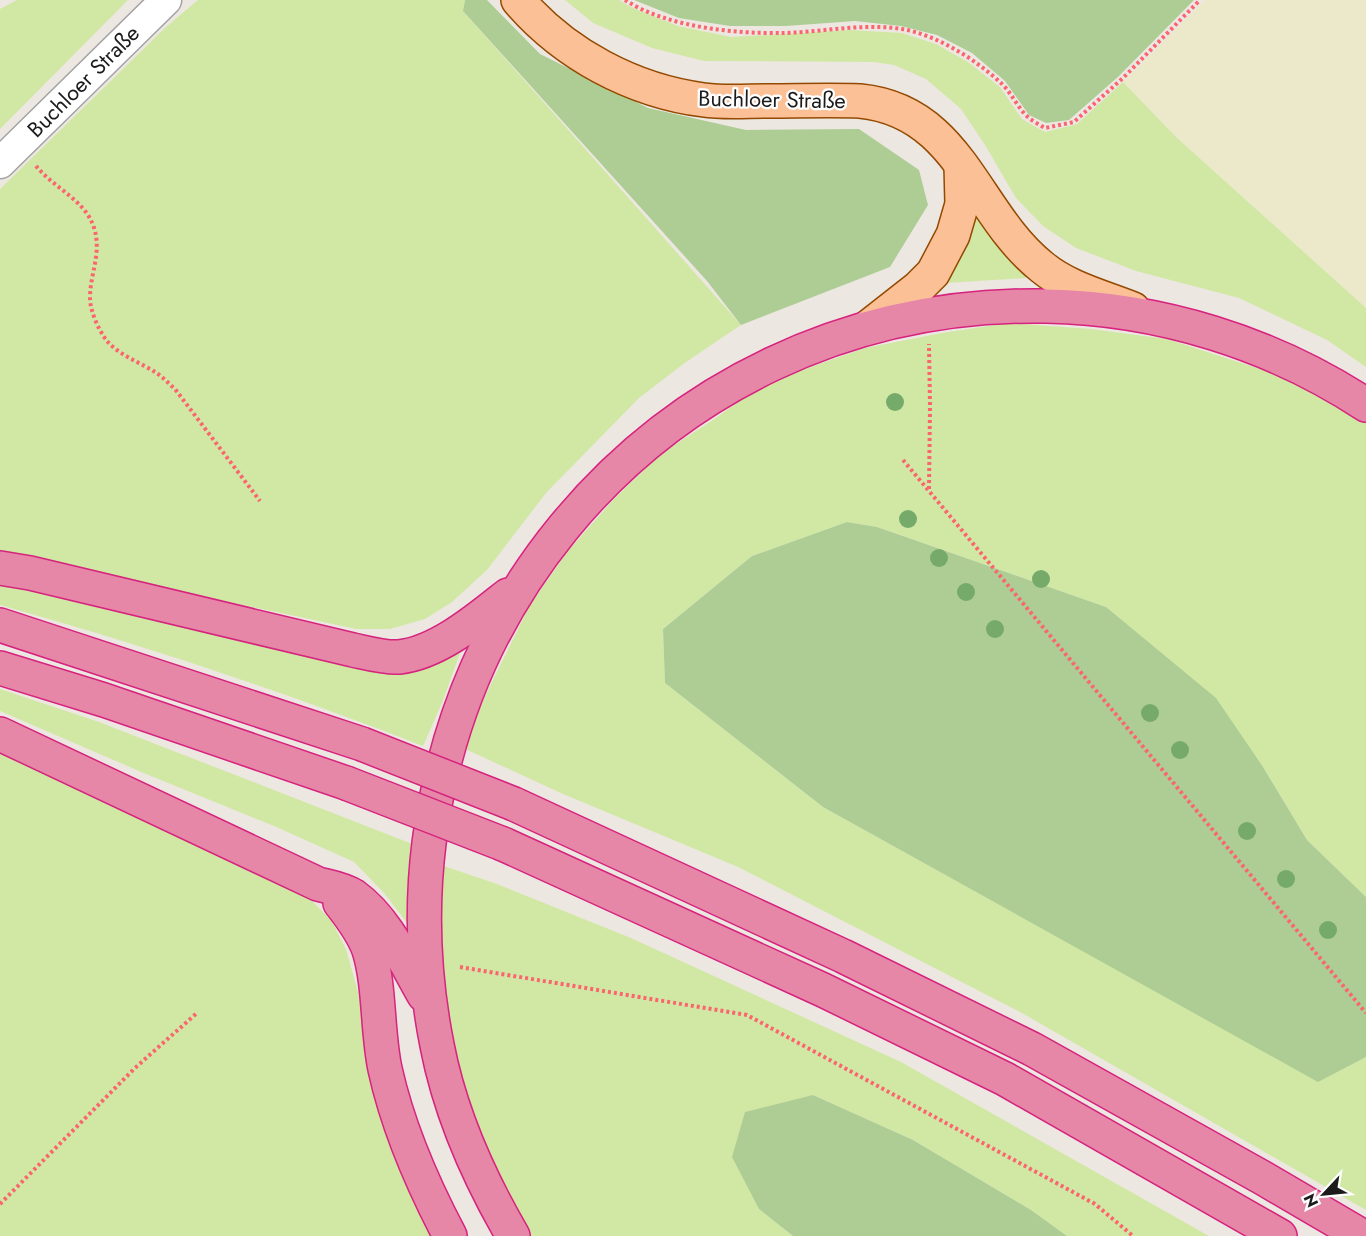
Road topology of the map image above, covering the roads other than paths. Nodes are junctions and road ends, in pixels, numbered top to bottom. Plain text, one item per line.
1 (166, 0) edge
2 (518, 0) edge
3 (9, 154) edge
4 (961, 165) junction
5 (1154, 318) junction
6 (867, 327) junction
7 (1366, 405) edge
8 (0, 568) edge
9 (519, 586) junction
10 (0, 625) edge
11 (0, 668) edge
12 (0, 734) edge
13 (318, 884) junction
14 (429, 1005) junction
15 (450, 1236) edge
16 (513, 1236) edge
17 (1280, 1236) edge
18 (1362, 1236) edge

1 - 3 street, Buchloer Straße
2 - 4 main road, Buchloer Straße
4 - 5 main road, Buchloer Straße
4 - 6 main road
5 - 6 highway
5 - 7 highway
6 - 9 highway
8 - 9 highway
9 - 14 highway
10 - 18 highway, bridge
11 - 17 highway, bridge
12 - 13 highway
13 - 14 highway
13 - 15 highway
14 - 16 highway

